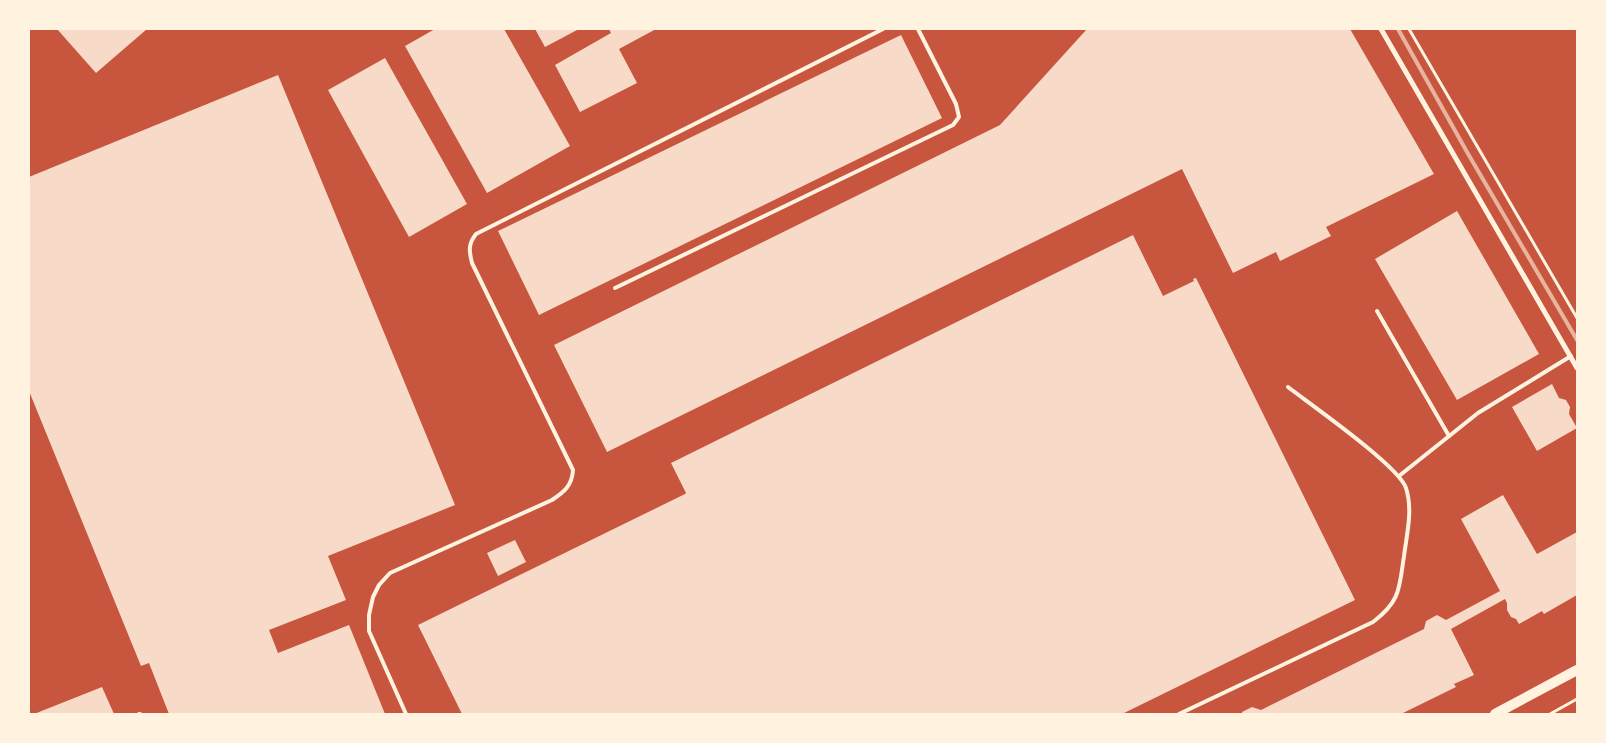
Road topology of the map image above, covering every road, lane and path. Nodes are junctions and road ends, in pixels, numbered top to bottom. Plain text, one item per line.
1 (883, 29) edge
2 (918, 29) edge
3 (1381, 29) edge
4 (1409, 29) edge
5 (615, 288) dead end
6 (1377, 310) dead end
7 (1577, 318) edge
8 (1571, 356) junction
9 (1577, 368) edge
10 (1288, 387) dead end
11 (1449, 436) junction
12 (1399, 476) junction
13 (1577, 670) edge
14 (1577, 699) edge
15 (406, 714) edge
16 (1179, 714) edge
17 (1495, 714) edge
18 (1550, 714) edge

1 - 15 lane
2 - 5 lane
3 - 8 street
4 - 7 path
6 - 11 lane
8 - 9 street
8 - 11 lane
10 - 12 lane
11 - 12 lane
12 - 16 lane
13 - 17 main road
14 - 18 path

